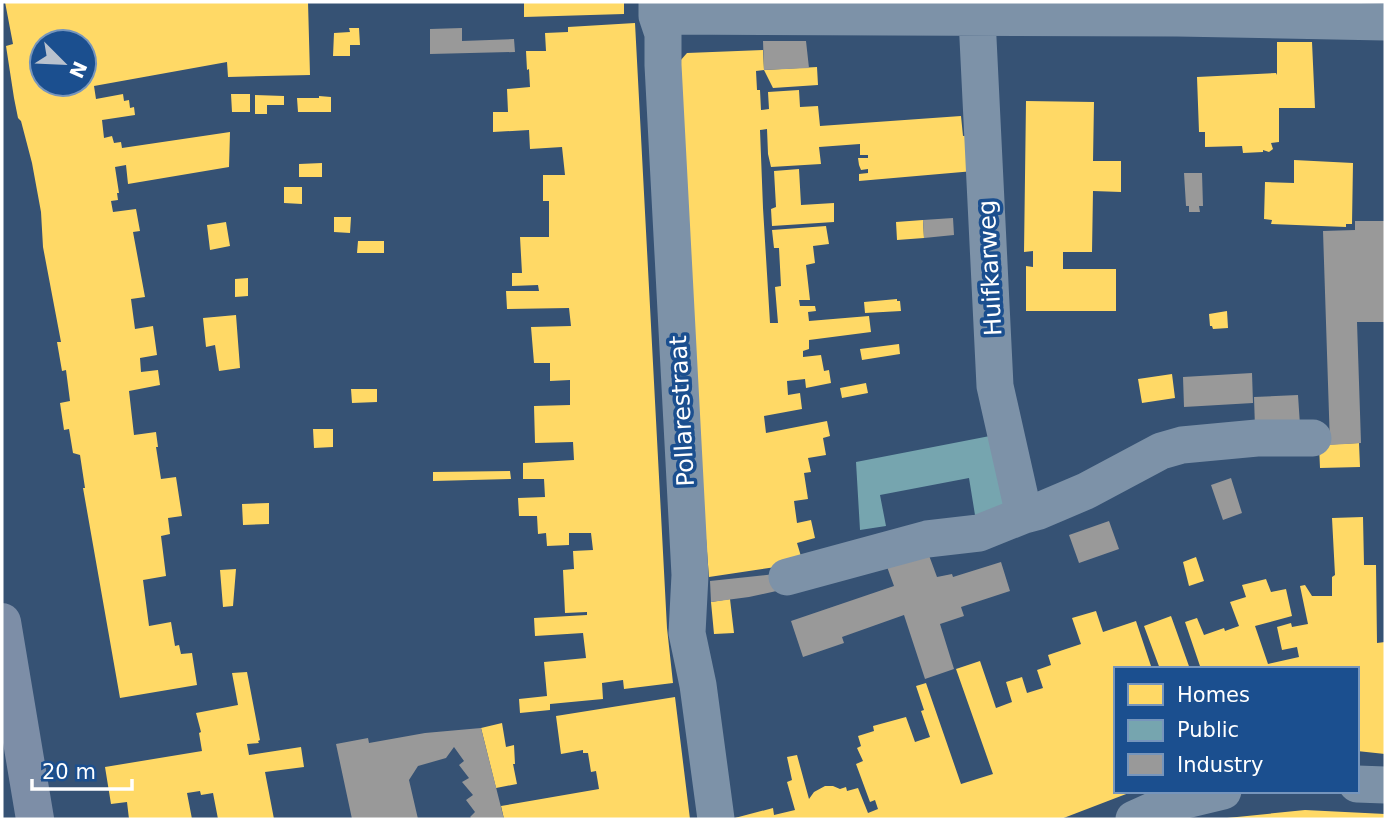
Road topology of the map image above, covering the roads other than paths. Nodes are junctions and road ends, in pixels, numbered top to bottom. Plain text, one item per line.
1 (657, 9) edge
2 (1177, 10) edge
3 (977, 18) junction
4 (1385, 22) edge
5 (1313, 438) dead end
6 (1024, 515) junction
7 (787, 577) dead end
8 (2, 622) edge
9 (1359, 784) edge
10 (1385, 785) edge
11 (1215, 793) edge
12 (35, 819) edge
13 (716, 819) edge
14 (1134, 819) edge

1 - 3 street
1 - 13 street, Pollarestraat
2 - 3 street
2 - 4 street
3 - 6 street, Huifkarweg
5 - 6 street
6 - 7 street
8 - 12 main road
9 - 10 street
11 - 14 street

